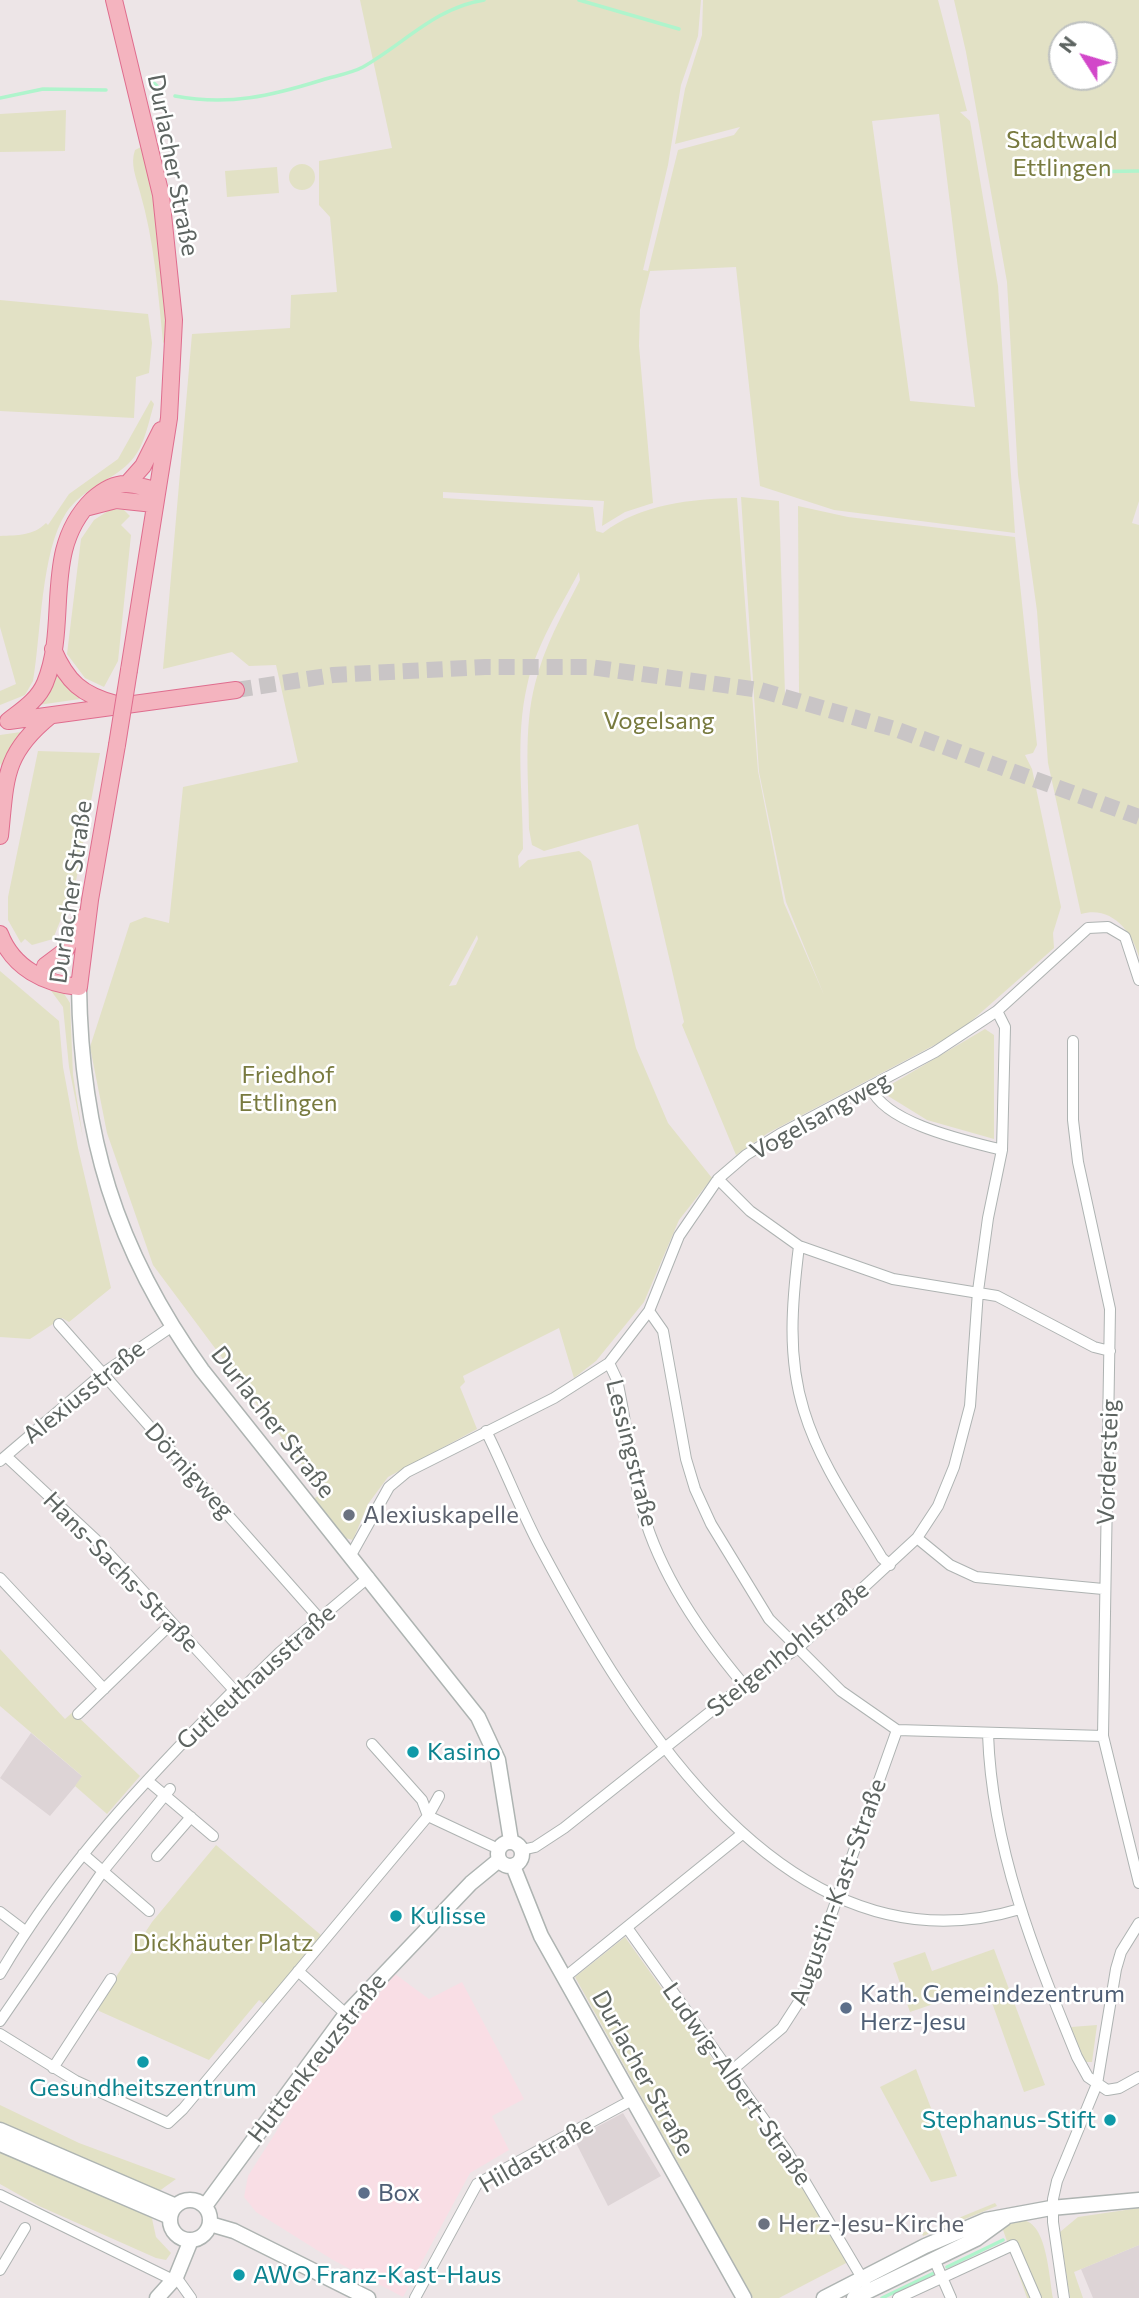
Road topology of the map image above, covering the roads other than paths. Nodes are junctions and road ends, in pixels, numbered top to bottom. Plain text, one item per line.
1 (114, 0) edge
2 (169, 418) junction
3 (127, 484) junction
4 (155, 497) junction
5 (84, 509) junction
6 (53, 649) junction
7 (236, 690) tunnel mouth
8 (122, 706) junction
9 (50, 716) junction
10 (4, 722) edge
11 (3, 783) edge
12 (0, 836) edge
13 (90, 900) junction
14 (0, 934) edge
15 (13, 954) junction
16 (46, 966) junction
17 (79, 980) junction
18 (1139, 980) edge
19 (997, 1011) junction
20 (1073, 1041) dead end
21 (871, 1088) junction
22 (1002, 1150) junction
23 (718, 1180) junction
24 (799, 1246) junction
25 (978, 1291) junction
26 (649, 1311) junction
27 (59, 1324) dead end
28 (171, 1327) junction
29 (1110, 1351) junction
30 (608, 1363) junction
31 (102, 1374) junction
32 (486, 1431) junction
33 (3, 1458) edge
34 (917, 1538) junction
35 (351, 1555) junction
36 (890, 1565) junction
37 (369, 1577) junction
38 (0, 1578) edge
39 (1103, 1589) junction
40 (319, 1618) junction
41 (172, 1623) junction
42 (799, 1647) junction
43 (744, 1685) junction
44 (104, 1689) junction
45 (234, 1690) junction
46 (78, 1714) dead end
47 (898, 1730) junction
48 (988, 1734) junction
49 (1103, 1736) junction
50 (372, 1744) dead end
51 (665, 1748) junction
52 (148, 1781) junction
53 (167, 1792) junction
54 (439, 1796) dead end
55 (428, 1816) junction
56 (191, 1817) junction
57 (742, 1834) junction
58 (213, 1836) dead end
59 (492, 1846) dead end
60 (516, 1846) junction
61 (83, 1854) junction
62 (158, 1856) dead end
63 (506, 1863) junction
64 (103, 1871) junction
65 (1139, 1883) edge
66 (838, 1898) junction
67 (1020, 1909) junction
68 (149, 1911) dead end
69 (0, 1912) edge
70 (1139, 1923) edge
71 (628, 1929) junction
72 (25, 1931) junction
73 (298, 1971) junction
74 (0, 1973) edge
75 (564, 1978) junction
76 (111, 1979) dead end
77 (346, 2014) junction
78 (0, 2021) edge
79 (0, 2034) edge
80 (53, 2068) junction
81 (731, 2071) junction
82 (1139, 2077) edge
83 (1097, 2084) junction
84 (632, 2100) junction
85 (0, 2130) edge
86 (0, 2144) edge
87 (0, 2195) edge
88 (1139, 2200) edge
89 (205, 2206) junction
90 (1052, 2208) junction
91 (173, 2211) junction
92 (1006, 2218) junction
93 (210, 2224) junction
94 (25, 2228) dead end
95 (191, 2240) junction
96 (934, 2259) junction
97 (0, 2270) edge
98 (174, 2278) junction
99 (864, 2278) junction
100 (942, 2278) junction
101 (158, 2298) edge
102 (191, 2298) edge
103 (368, 2298) edge
104 (415, 2298) edge
105 (744, 2298) edge
106 (824, 2298) edge
107 (847, 2298) edge
108 (854, 2298) edge
109 (898, 2298) edge
110 (951, 2298) edge
111 (1036, 2298) edge
112 (1064, 2298) edge

1 - 2 main road, Durlacher Straße
2 - 3 main road
2 - 4 main road, Durlacher Straße
3 - 4 main road
3 - 5 main road
4 - 5 main road
4 - 13 main road, Durlacher Straße, bridge
5 - 6 main road
6 - 8 main road
6 - 10 main road
7 - 8 main road
8 - 9 main road
9 - 10 main road
9 - 11 main road
11 - 12 main road
13 - 16 main road
13 - 17 main road, Durlacher Straße
14 - 15 main road
15 - 16 main road
15 - 17 main road
16 - 17 main road
17 - 28 main road, Durlacher Straße
18 - 19 street, Vogelsangweg
19 - 21 street, Vogelsangweg
19 - 22 street, Steigenhohlstraße
20 - 29 street, Vordersteig
21 - 22 street
21 - 23 street, Vogelsangweg
22 - 25 street, Steigenhohlstraße
23 - 24 street
23 - 26 street, Vogelsangweg
24 - 25 street
24 - 36 street
25 - 29 street
25 - 34 street, Steigenhohlstraße
26 - 30 street, Vogelsangweg
26 - 42 street
27 - 31 street, Dörnigweg
28 - 31 street, Alexiusstraße
28 - 35 main road, Durlacher Straße
29 - 39 street, Vordersteig
30 - 32 street, Vogelsangweg
30 - 43 street, Lessingstraße
31 - 33 street, Alexiusstraße
31 - 40 street, Dörnigweg
32 - 35 street, Vogelsangweg
32 - 51 street
33 - 41 street, Hans-Sachs-Straße
34 - 36 street, Steigenhohlstraße
34 - 39 street
35 - 37 main road, Durlacher Straße
36 - 42 street, Steigenhohlstraße
37 - 40 street, Gutleuthausstraße
37 - 60 main road, Durlacher Straße
38 - 44 street
39 - 49 street, Vordersteig
40 - 45 street, Gutleuthausstraße
41 - 44 street
41 - 45 street, Hans-Sachs-Straße
42 - 43 street, Steigenhohlstraße
42 - 47 street
43 - 51 street, Steigenhohlstraße
44 - 46 street
45 - 52 street, Gutleuthausstraße
47 - 48 street
47 - 66 street, Augustin-Kast-Straße
48 - 49 street
48 - 67 street
49 - 65 street, Vordersteig
50 - 55 street
51 - 57 street
51 - 60 street, Steigenhohlstraße
52 - 53 street
52 - 61 street, Gutleuthausstraße
53 - 56 street
53 - 64 street
54 - 55 street
55 - 59 street
55 - 73 street
56 - 58 street
56 - 62 street
57 - 66 street
57 - 71 street
60 - 63 main road
60 - 63 main road
61 - 64 street
61 - 72 street, Gutleuthausstraße
63 - 75 main road, Durlacher Straße
63 - 77 main road, Huttenkreuzstraße
64 - 68 street
64 - 78 street
66 - 67 street
66 - 81 street, Augustin-Kast-Straße
67 - 83 street
69 - 72 street
70 - 83 street
71 - 75 street
71 - 81 street, Ludwig-Albert-Straße
72 - 74 street, Gutleuthausstraße
73 - 77 street
73 - 80 street
75 - 84 main road, Durlacher Straße
76 - 80 street
77 - 89 main road, Huttenkreuzstraße
79 - 80 street
81 - 99 street, Ludwig-Albert-Straße
82 - 83 street
83 - 90 street
84 - 104 street, Hildastraße
84 - 105 main road, Durlacher Straße
85 - 91 main road
86 - 91 main road
87 - 98 street
88 - 90 main road
89 - 91 main road
89 - 93 main road
90 - 92 main road
90 - 112 street
91 - 95 main road
92 - 96 main road
92 - 99 main road
93 - 95 main road
93 - 103 main road
94 - 97 street
95 - 98 main road
96 - 100 street
96 - 108 main road
98 - 101 main road
98 - 102 street
99 - 106 main road
99 - 107 street
100 - 109 street
100 - 110 street
100 - 111 street

